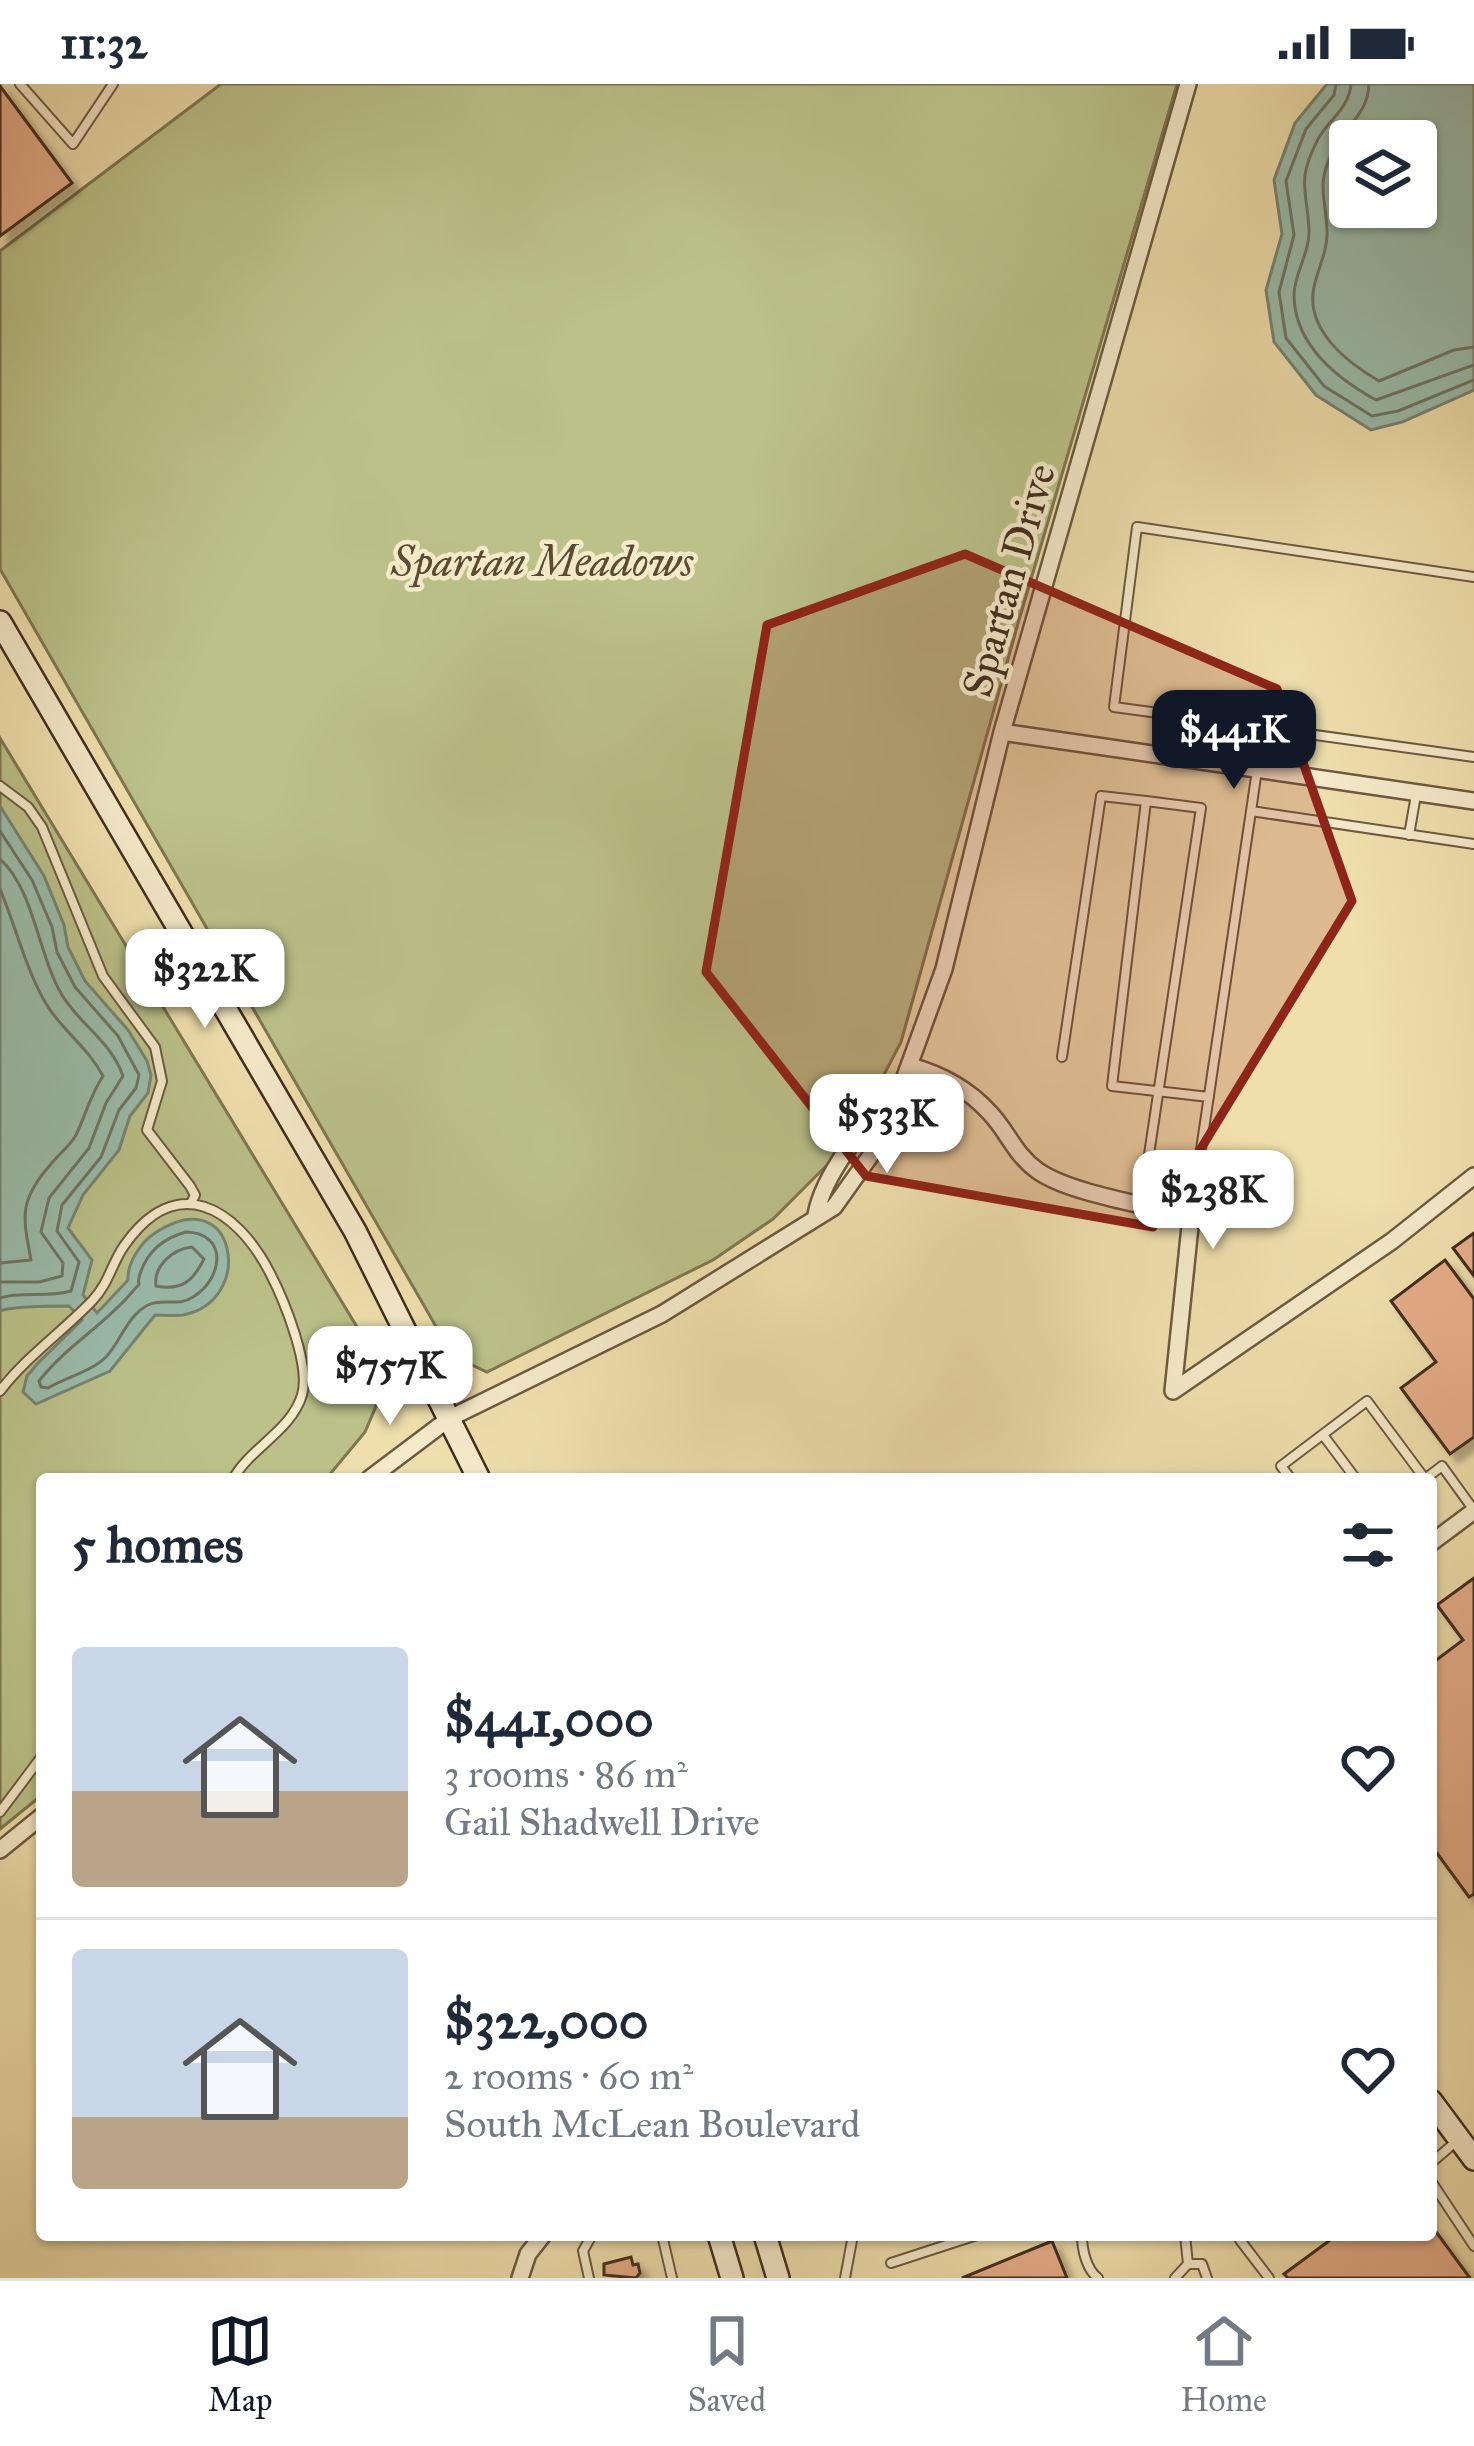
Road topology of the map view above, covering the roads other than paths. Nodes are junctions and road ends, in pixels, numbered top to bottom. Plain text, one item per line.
1 (20, 84) edge
2 (112, 84) edge
3 (1188, 84) edge
4 (1474, 577) edge
5 (0, 622) edge
6 (1210, 720) dead end
7 (1258, 727) dead end
8 (1002, 732) junction
9 (1474, 757) edge
10 (1257, 770) junction
11 (0, 786) edge
12 (1416, 794) junction
13 (1146, 801) junction
14 (1474, 801) edge
15 (1251, 812) junction
16 (1409, 835) junction
17 (1474, 844) edge
18 (1062, 1057) dead end
19 (910, 1066) junction
20 (1157, 1091) junction
21 (1209, 1097) junction
22 (1148, 1161) dead end
23 (1474, 1176) edge
24 (192, 1201) junction
25 (1191, 1217) junction
26 (0, 1390) edge
27 (450, 1418) junction
28 (1323, 1435) junction
29 (239, 1473) edge
30 (377, 1473) edge
31 (476, 1473) edge
32 (1286, 1473) edge
33 (1352, 1473) edge
34 (1421, 1473) edge
35 (1433, 1473) edge
36 (1474, 1510) edge
37 (1437, 1538) edge
38 (36, 1764) edge
39 (0, 1812) edge
40 (36, 1821) edge
41 (0, 1850) edge
42 (1437, 2109) edge
43 (1459, 2139) junction
44 (1437, 2158) edge
45 (1474, 2159) edge
46 (1437, 2190) edge
47 (538, 2241) edge
48 (589, 2241) edge
49 (663, 2241) edge
50 (721, 2241) edge
51 (766, 2241) edge
52 (852, 2241) edge
53 (959, 2241) edge
54 (1082, 2241) edge
55 (1186, 2241) edge
56 (1241, 2241) edge
57 (1474, 2246) edge
58 (891, 2263) dead end
59 (1189, 2264) junction
60 (520, 2278) edge
61 (590, 2278) edge
62 (672, 2278) edge
63 (732, 2278) edge
64 (778, 2278) edge
65 (845, 2278) edge
66 (1098, 2278) edge
67 (1175, 2278) edge
68 (1207, 2278) edge
69 (1268, 2278) edge

1 - 2 lane
3 - 8 street, Spartan Drive
4 - 6 lane
5 - 27 main road
7 - 9 lane
8 - 10 street
8 - 19 street, Spartan Drive
10 - 12 street
10 - 15 lane
11 - 24 lane
12 - 14 street
12 - 16 lane
13 - 18 lane
13 - 20 lane
13 - 20 lane
15 - 16 lane
15 - 21 lane
16 - 17 lane
19 - 25 street
19 - 27 street, Spartan Drive
20 - 21 lane
20 - 22 lane
21 - 25 lane
23 - 25 street
24 - 26 lane
24 - 29 lane
27 - 30 street, Spartan Drive
27 - 31 main road
28 - 32 lane
28 - 33 lane
28 - 34 lane
35 - 36 lane
36 - 37 street
38 - 39 lane
40 - 41 street
42 - 43 main road
43 - 44 lane
43 - 45 main road
46 - 57 lane
47 - 60 street
48 - 61 lane
49 - 62 lane
50 - 63 main road
51 - 64 main road
52 - 65 lane
53 - 58 lane
54 - 66 lane
55 - 59 lane
56 - 69 lane
59 - 67 lane
59 - 68 lane

